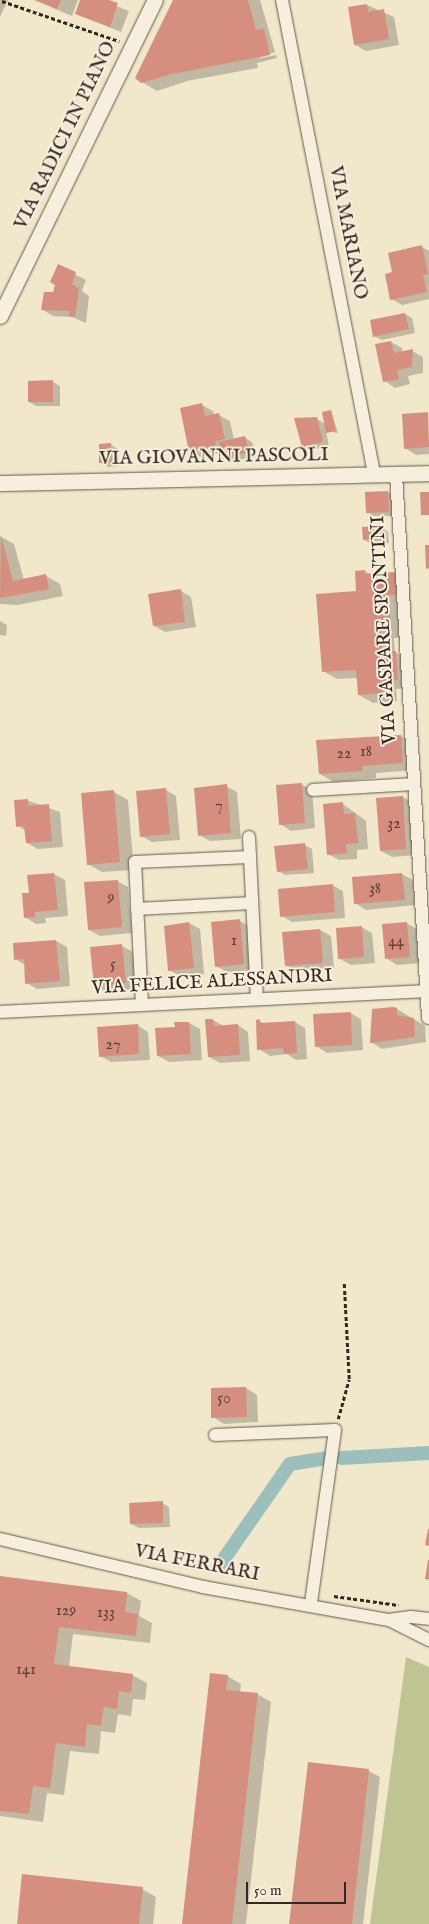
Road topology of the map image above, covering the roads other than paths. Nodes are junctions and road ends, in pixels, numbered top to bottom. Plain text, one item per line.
1 (155, 0) edge
2 (282, 0) edge
3 (0, 316) edge
4 (429, 473) edge
5 (374, 474) junction
6 (396, 474) junction
7 (0, 482) edge
8 (413, 784) junction
9 (313, 790) dead end
10 (249, 838) dead end
11 (250, 856) junction
12 (425, 870) edge
13 (252, 904) junction
14 (137, 909) junction
15 (427, 991) junction
16 (256, 999) junction
17 (142, 1005) junction
18 (0, 1012) edge
19 (428, 1018) edge
20 (215, 1435) dead end
21 (0, 1539) edge
22 (311, 1598) junction
23 (429, 1619) edge
24 (389, 1620) junction
25 (429, 1640) edge

1 - 3 street, VIA RADICI IN PIANO
2 - 5 street, VIA MARIANO
4 - 6 street, VIA GIOVANNI PASCOLI
5 - 6 street, VIA GIOVANNI PASCOLI
5 - 7 street, VIA GIOVANNI PASCOLI
6 - 8 street, VIA GASPARE SPONTINI
8 - 9 street
8 - 12 street, VIA GASPARE SPONTINI
10 - 11 street
11 - 13 street
11 - 14 street
12 - 15 street, VIA GASPARE SPONTINI
13 - 14 street
13 - 16 street
14 - 17 street
15 - 16 street, VIA FELICE ALESSANDRI
15 - 19 street, VIA GASPARE SPONTINI
16 - 17 street, VIA FELICE ALESSANDRI
17 - 18 street, VIA FELICE ALESSANDRI
20 - 22 street
21 - 22 street, VIA FERRARI
22 - 24 street, VIA FERRARI
23 - 24 street, VIA FERRARI
24 - 25 street, VIA FERRARI

